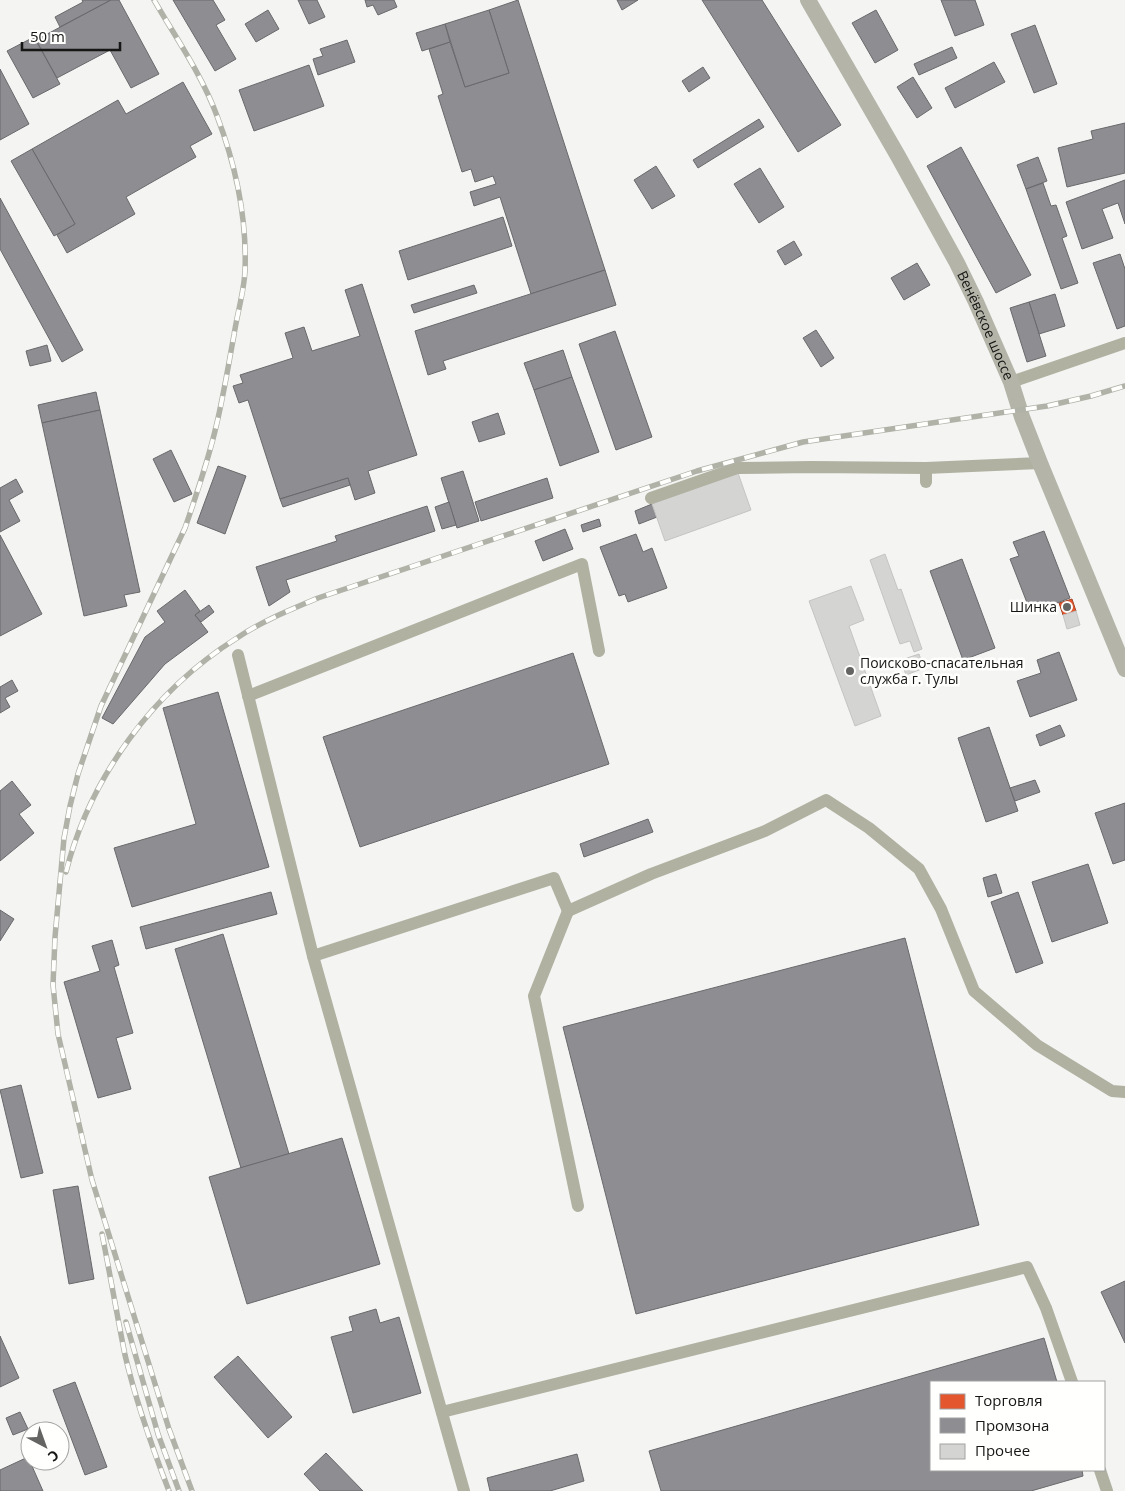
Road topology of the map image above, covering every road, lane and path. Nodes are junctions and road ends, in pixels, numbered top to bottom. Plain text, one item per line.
1 (808, 0) edge
2 (1125, 343) edge
3 (1011, 382) junction
4 (1040, 463) junction
5 (926, 468) junction
6 (926, 482) dead end
7 (651, 498) dead end
8 (599, 651) dead end
9 (238, 655) dead end
10 (1125, 669) edge
11 (248, 696) junction
12 (568, 911) junction
13 (313, 956) junction
14 (1125, 1092) edge
15 (578, 1206) dead end
16 (1072, 1381) edge
17 (442, 1412) junction
18 (1100, 1471) edge
19 (464, 1491) edge
20 (1107, 1491) edge

1 - 3 main road, Венёвское шоссе
2 - 3 lane
3 - 4 main road, Венёвское шоссе
4 - 5 lane
4 - 10 main road, Венёвское шоссе
5 - 6 lane
5 - 7 lane
8 - 11 lane
9 - 11 lane
11 - 13 lane
12 - 13 lane
12 - 14 lane
12 - 15 lane
13 - 17 lane
16 - 17 lane
17 - 19 lane
18 - 20 lane

